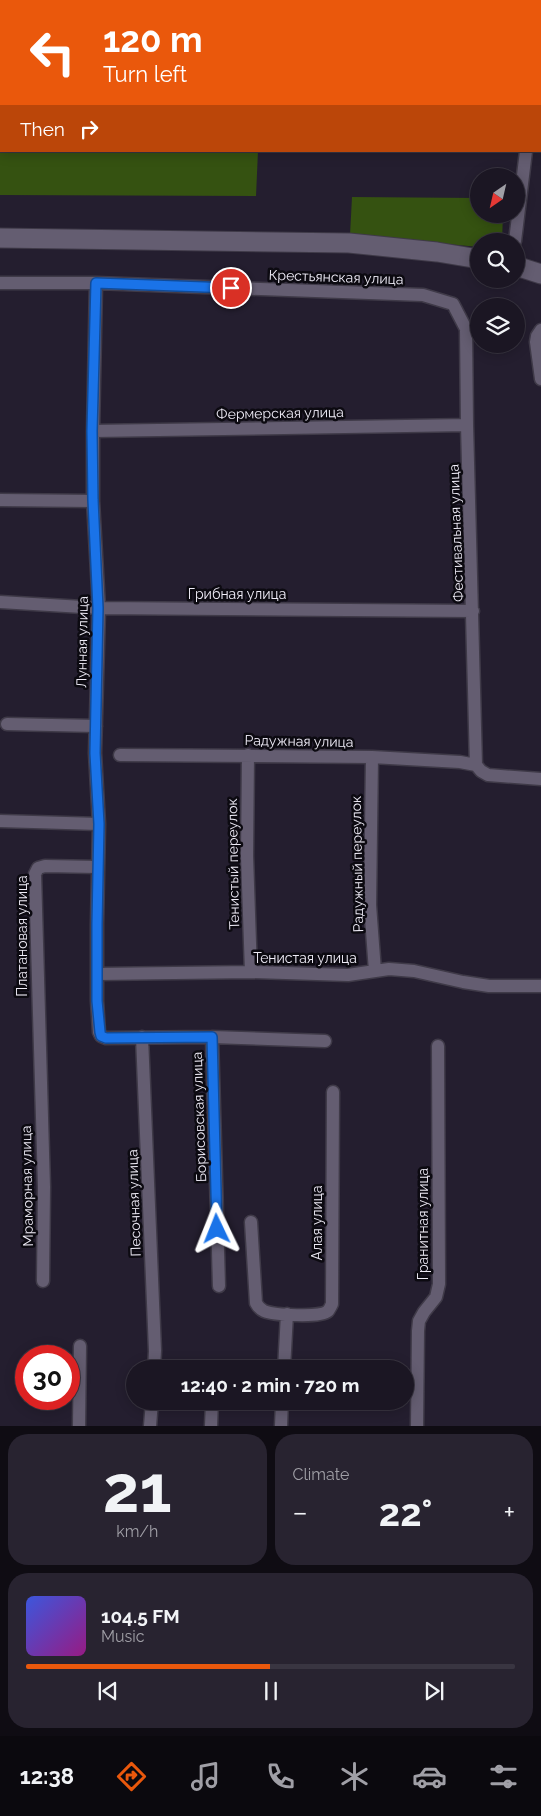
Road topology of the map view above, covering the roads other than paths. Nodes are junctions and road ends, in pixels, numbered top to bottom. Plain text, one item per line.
1 (526, 152) edge
2 (516, 233) edge
3 (0, 238) edge
4 (470, 258) edge
5 (525, 269) edge
6 (541, 274) edge
7 (0, 283) edge
8 (96, 283) junction
9 (454, 304) joint
10 (541, 330) edge
11 (541, 379) edge
12 (467, 425) junction
13 (92, 431) junction
14 (0, 500) edge
15 (93, 500) junction
16 (0, 602) edge
17 (98, 608) junction
18 (473, 611) junction
19 (8, 724) dead end
20 (96, 726) junction
21 (120, 755) dead end
22 (248, 755) junction
23 (372, 757) junction
24 (476, 765) junction
25 (541, 779) edge
26 (0, 821) edge
27 (99, 824) junction
28 (98, 867) junction
29 (375, 971) junction
30 (251, 972) junction
31 (98, 974) junction
32 (541, 986) edge
33 (38, 1036) joint
34 (142, 1037) junction
35 (212, 1037) junction
36 (325, 1041) dead end
37 (438, 1046) dead end
38 (333, 1092) dead end
39 (252, 1222) dead end
40 (44, 1281) dead end
41 (219, 1286) dead end
42 (287, 1314) junction
43 (154, 1360) edge
44 (284, 1360) edge
45 (79, 1410) edge
46 (151, 1410) edge
47 (211, 1410) edge
48 (281, 1410) edge
49 (79, 1426) edge
50 (150, 1426) edge
51 (210, 1426) edge
52 (280, 1426) edge
53 (417, 1426) edge

1 - 2 street
3 - 4 main road
5 - 6 main road
7 - 8 street, Крестьянская улица
8 - 9 street, Крестьянская улица
8 - 13 street, Лунная улица
9 - 12 street, Фестивальная улица
10 - 11 street
12 - 13 street, Фермерская улица
12 - 18 street, Фестивальная улица
13 - 15 street, Лунная улица
14 - 15 street
15 - 17 street, Лунная улица
16 - 17 street, Грибная улица
17 - 18 street, Грибная улица
17 - 20 street, Лунная улица
18 - 24 street, Фестивальная улица
19 - 20 street
20 - 27 street, Лунная улица
21 - 22 street, Радужная улица
22 - 23 street, Радужная улица
22 - 30 street, Тенистый переулок
23 - 24 street, Радужная улица
23 - 29 street, Радужный переулок
24 - 25 street, Радужная улица
26 - 27 street
27 - 28 street, Лунная улица
28 - 31 street, Лунная улица
28 - 33 street, Платановая улица
29 - 30 street, Тенистая улица
29 - 32 street, Тенистая улица
30 - 31 street, Тенистая улица
31 - 34 street, Лунная улица
33 - 40 street, Мраморная улица
34 - 35 street
34 - 43 street, Песочная улица
35 - 36 street
35 - 41 street, Борисовская улица
37 - 53 street, Гранитная улица
38 - 42 street, Алая улица
39 - 42 street, Алая улица
42 - 44 street
45 - 49 street
46 - 50 street
47 - 51 street
48 - 52 street

